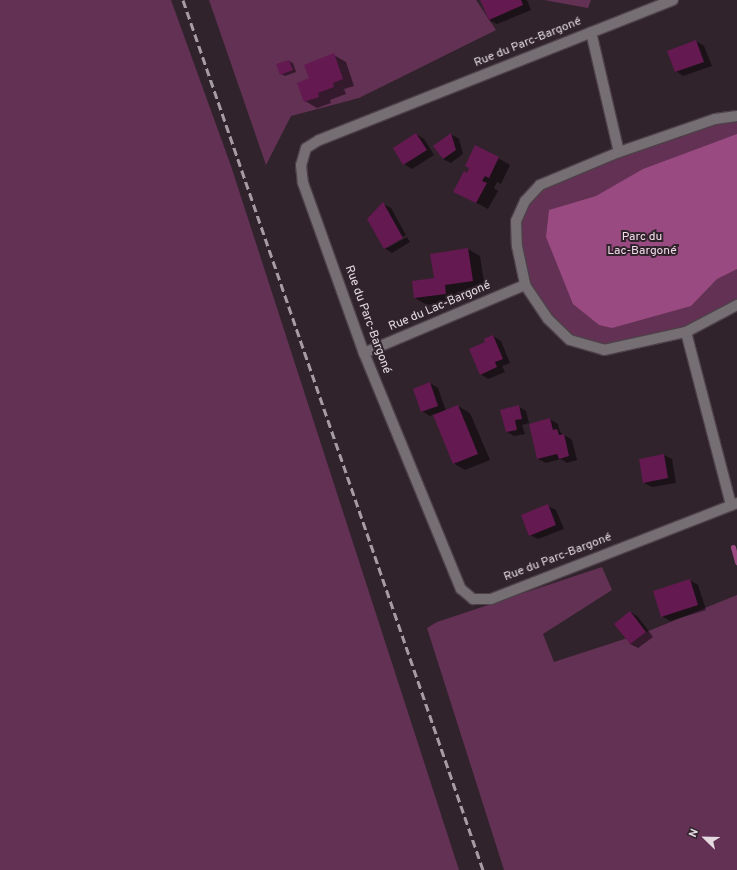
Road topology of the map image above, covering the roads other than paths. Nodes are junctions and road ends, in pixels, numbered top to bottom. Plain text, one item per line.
1 (673, 0) edge
2 (591, 32) junction
3 (737, 116) edge
4 (619, 152) junction
5 (525, 285) junction
6 (737, 305) edge
7 (686, 332) junction
8 (364, 353) junction
9 (734, 504) edge

1 - 2 street, Rue du Parc-Bargoné
2 - 4 street
2 - 8 street, Rue du Parc-Bargoné
3 - 4 street
4 - 5 street
5 - 7 street
5 - 8 street, Rue du Lac-Bargoné
6 - 7 street
7 - 9 street
8 - 9 street, Rue du Parc-Bargoné

